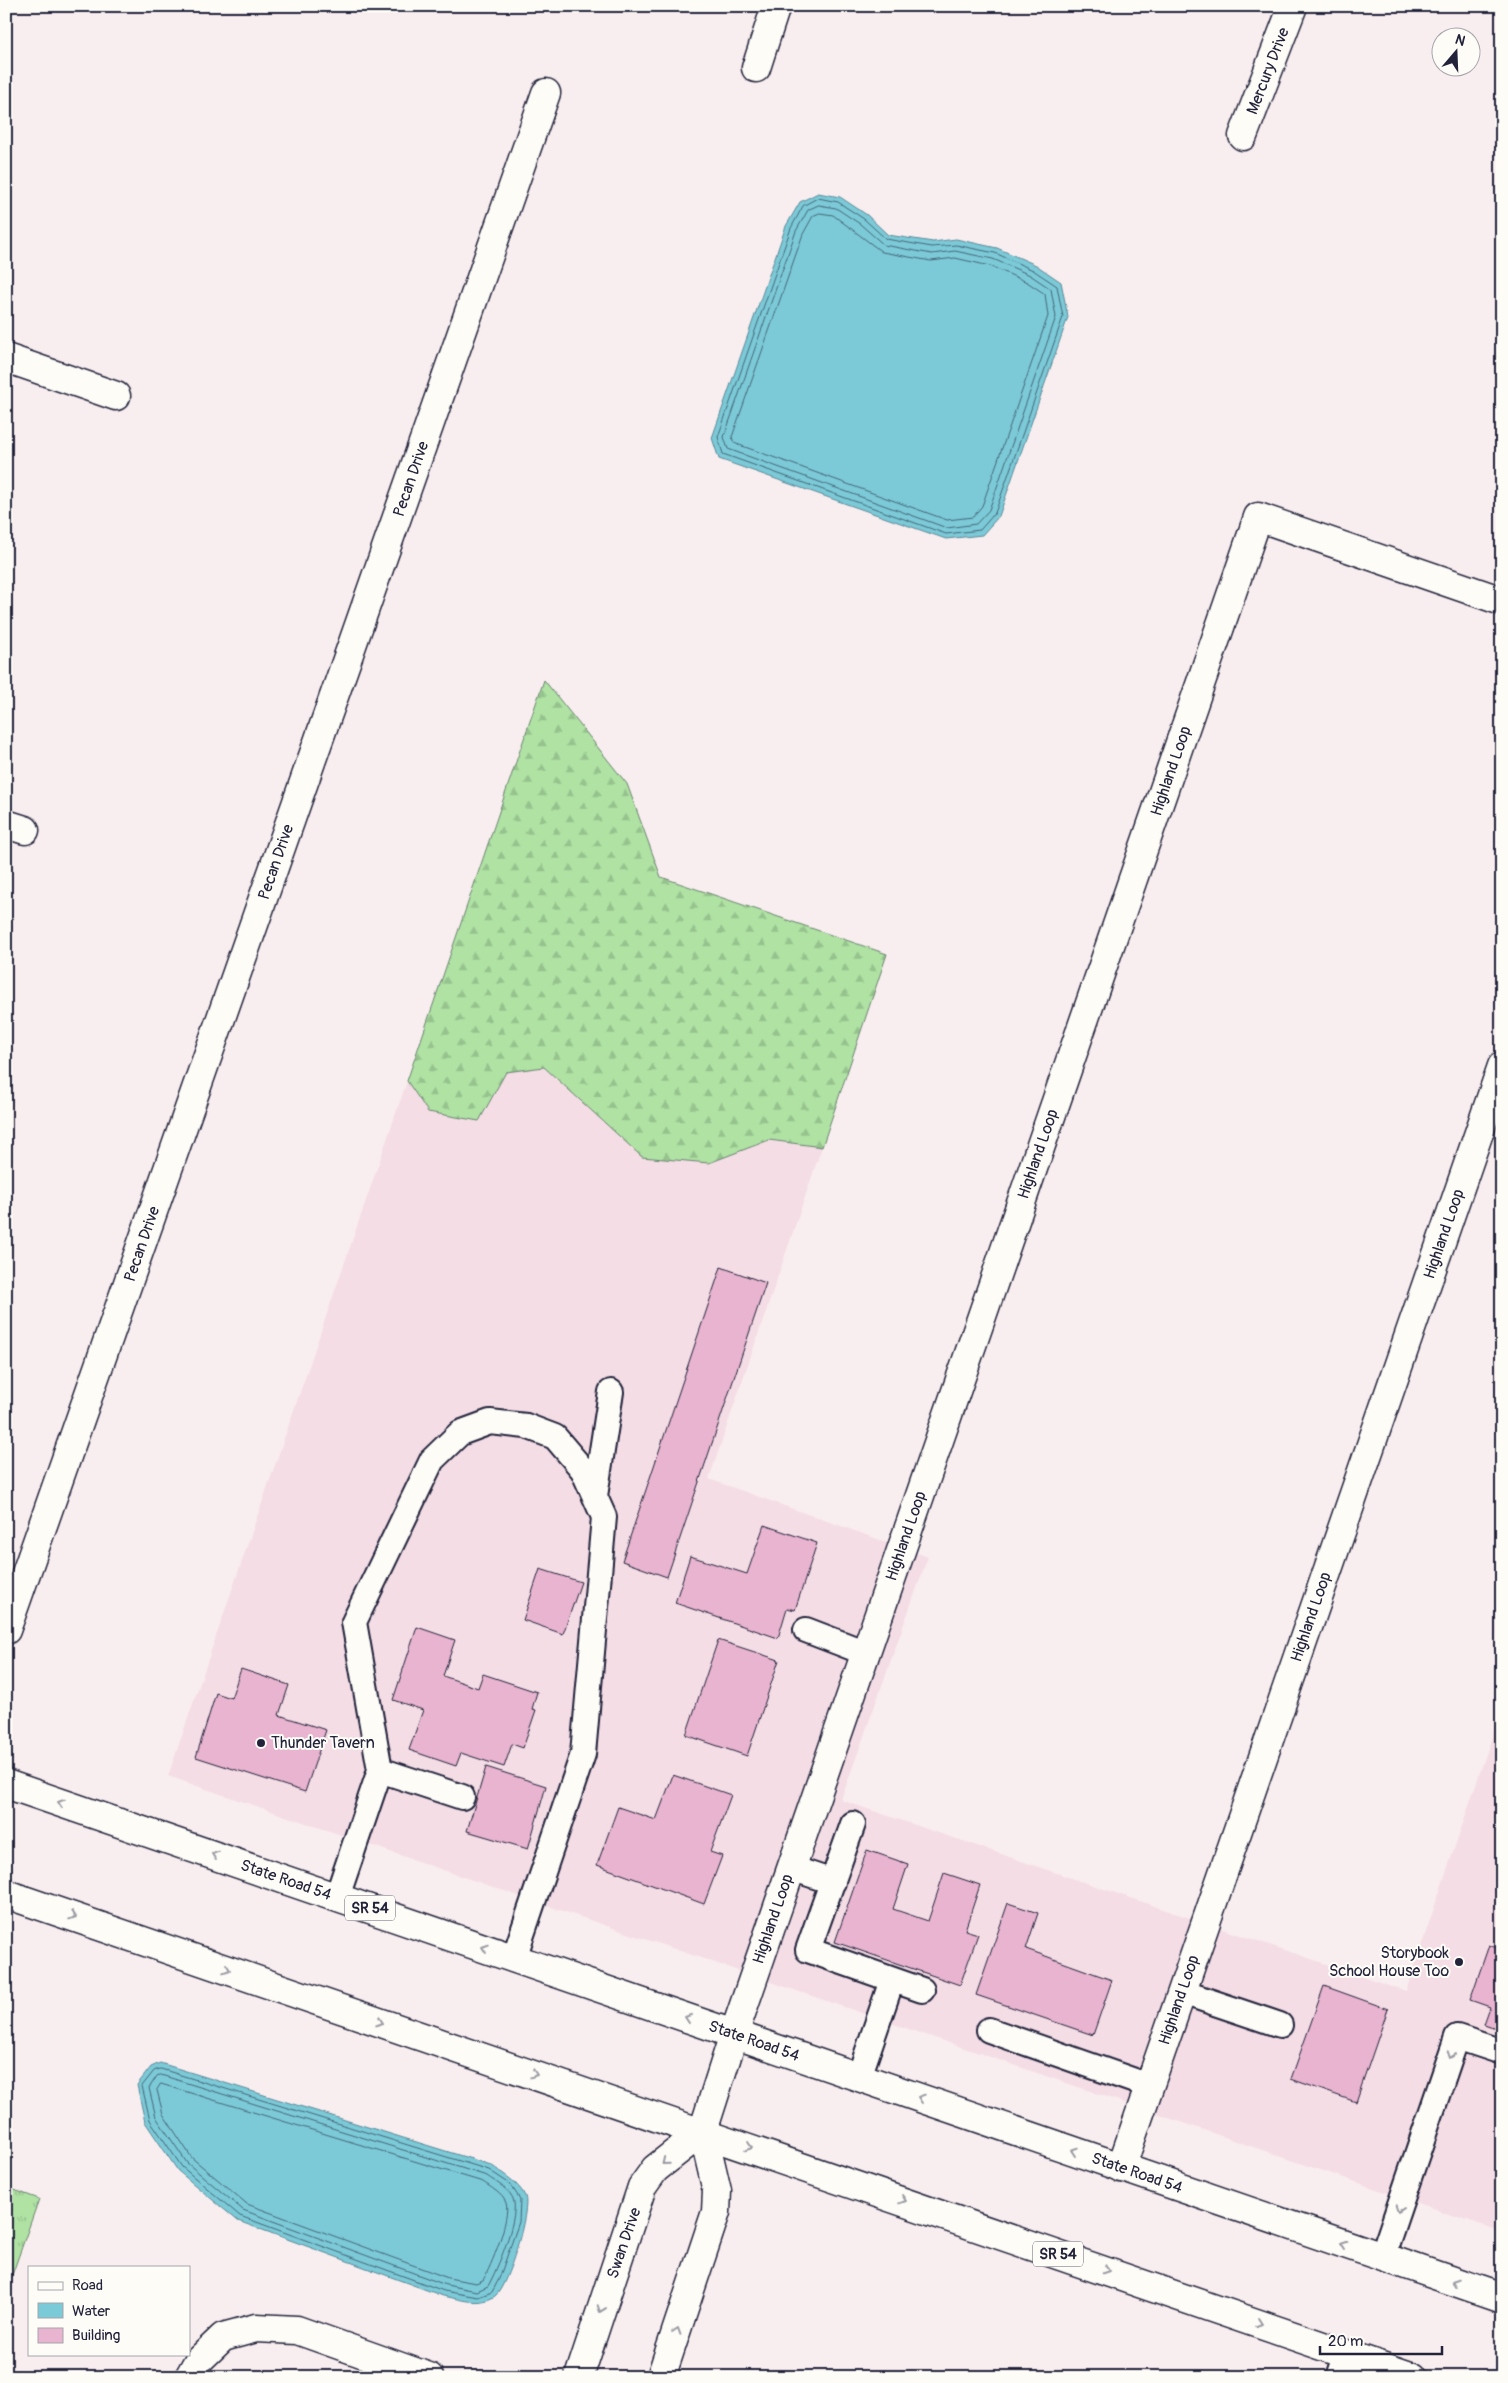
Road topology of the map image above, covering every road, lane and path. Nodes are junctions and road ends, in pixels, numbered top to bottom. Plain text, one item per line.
1 (776, 6) edge
2 (1293, 6) edge
3 (756, 68) dead end
4 (546, 93) dead end
5 (1243, 136) dead end
6 (6, 358) edge
7 (116, 396) dead end
8 (1502, 601) edge
9 (1502, 1066) edge
10 (611, 1392) dead end
11 (595, 1496) junction
12 (6, 1630) edge
13 (806, 1630) dead end
14 (866, 1653) junction
15 (380, 1770) junction
16 (6, 1784) edge
17 (462, 1797) dead end
18 (853, 1824) dead end
19 (791, 1868) junction
20 (832, 1882) junction
21 (6, 1894) edge
22 (337, 1897) junction
23 (514, 1958) junction
24 (892, 1980) junction
25 (922, 1990) dead end
26 (1182, 1992) junction
27 (1280, 2025) dead end
28 (989, 2030) dead end
29 (734, 2034) junction
30 (1502, 2052) edge
31 (859, 2077) junction
32 (1149, 2086) junction
33 (703, 2131) junction
34 (1121, 2168) junction
35 (1382, 2257) junction
36 (1502, 2298) edge
37 (1342, 2365) edge
38 (189, 2377) edge
39 (429, 2377) edge
40 (579, 2377) edge
41 (661, 2377) edge
42 (1413, 2377) edge

1 - 3 street
2 - 5 street, Mercury Drive
4 - 12 street, Pecan Drive
6 - 7 street
8 - 14 street, Highland Loop
9 - 26 street, Highland Loop
10 - 11 lane
11 - 15 lane
11 - 23 lane
13 - 14 lane
14 - 19 street, Highland Loop
15 - 17 lane
15 - 22 lane
22 -> 16 street, State Road 54 / SR 54
18 - 20 lane
19 - 20 lane
19 - 29 street, Highland Loop
20 - 24 lane
21 -> 33 street, SR 54
23 -> 22 street, State Road 54 / SR 54
29 -> 23 street, State Road 54 / SR 54
24 - 25 lane
24 - 31 lane
26 - 27 lane
26 - 32 street, Highland Loop
28 - 32 lane
29 - 31 street, State Road 54 / SR 54
29 - 33 street
30 -> 35 lane
34 -> 31 street, State Road 54 / SR 54
32 - 34 street, Highland Loop
33 -> 37 street, SR 54
33 -> 40 street, Swan Drive
41 -> 33 street
35 -> 34 street, State Road 54 / SR 54
36 -> 35 street, State Road 54 / SR 54
37 - 42 street, SR 54
38 - 39 street

